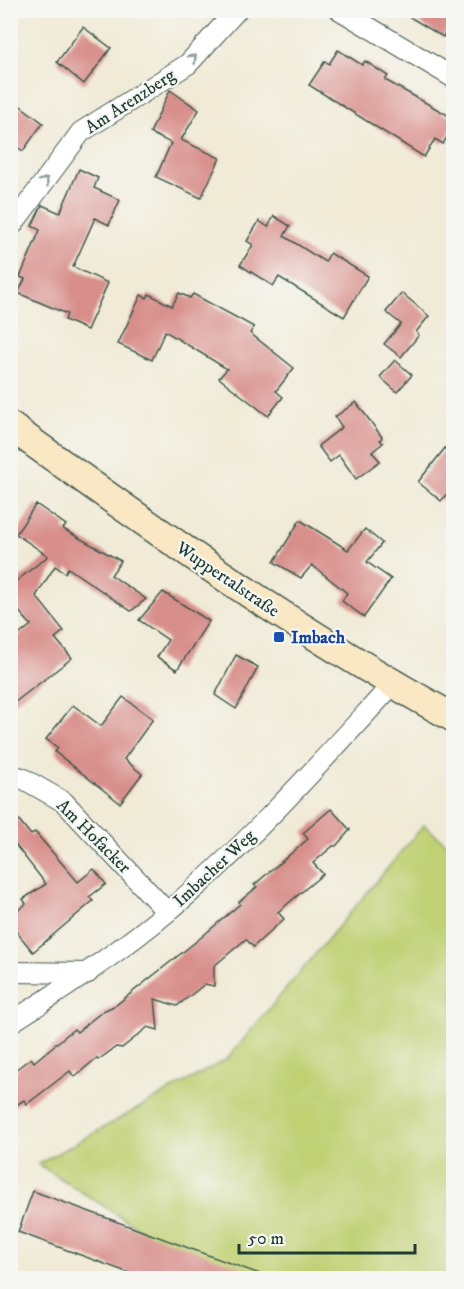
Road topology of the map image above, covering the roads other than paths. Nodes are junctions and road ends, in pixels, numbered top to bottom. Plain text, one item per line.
1 (237, 10) edge
2 (340, 10) edge
3 (453, 78) edge
4 (10, 228) edge
5 (10, 426) edge
6 (393, 684) junction
7 (453, 718) edge
8 (10, 775) edge
9 (167, 912) junction
10 (10, 972) edge
11 (88, 973) junction
12 (10, 1023) edge

4 -> 1 street, Am Arenzberg
2 - 3 street
5 - 6 main road, Wuppertalstraße
6 - 7 main road, Wuppertalstraße
6 - 9 street, Imbacher Weg
8 - 9 street, Am Hofacker
9 - 11 street, Imbacher Weg
10 - 11 street
11 - 12 street, Imbacher Weg

